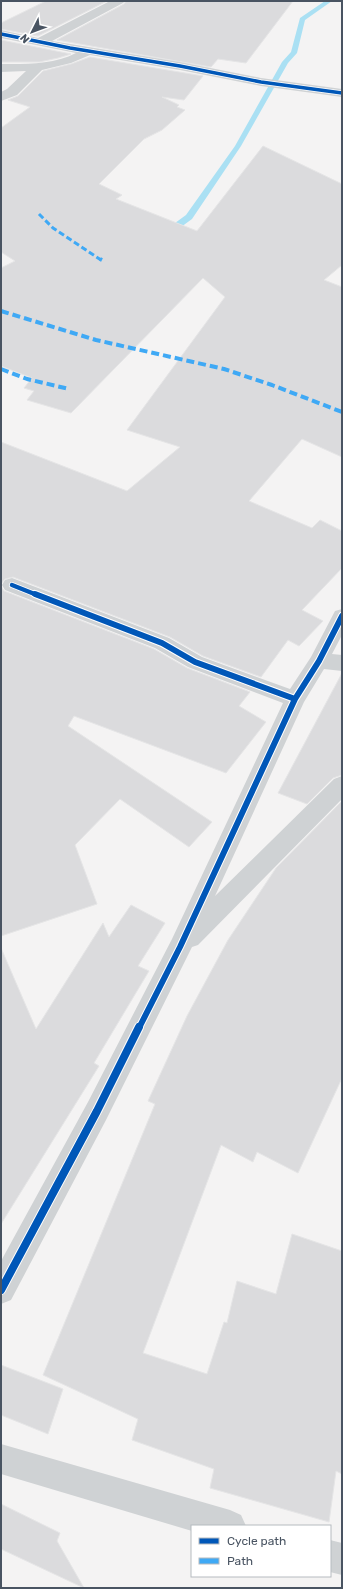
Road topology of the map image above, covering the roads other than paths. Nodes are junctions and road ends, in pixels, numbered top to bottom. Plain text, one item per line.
1 (119, 1) edge
2 (1, 34) edge
3 (40, 42) junction
4 (88, 51) junction
5 (1, 68) edge
6 (37, 68) junction
7 (342, 94) edge
8 (1, 97) edge
9 (12, 585) dead end
10 (342, 616) edge
11 (319, 661) junction
12 (342, 662) edge
13 (295, 699) junction
14 (342, 785) edge
15 (180, 947) junction
16 (1, 1290) edge
17 (1, 1459) edge
18 (227, 1525) edge
19 (331, 1556) edge
20 (342, 1559) edge

1 - 3 street
2 - 3 street
3 - 4 street
4 - 6 street
4 - 7 street
5 - 6 street
6 - 8 street
9 - 13 street
10 - 11 street
11 - 12 street
11 - 13 street
13 - 15 street
14 - 15 street
15 - 16 street
17 - 18 street
19 - 20 street

